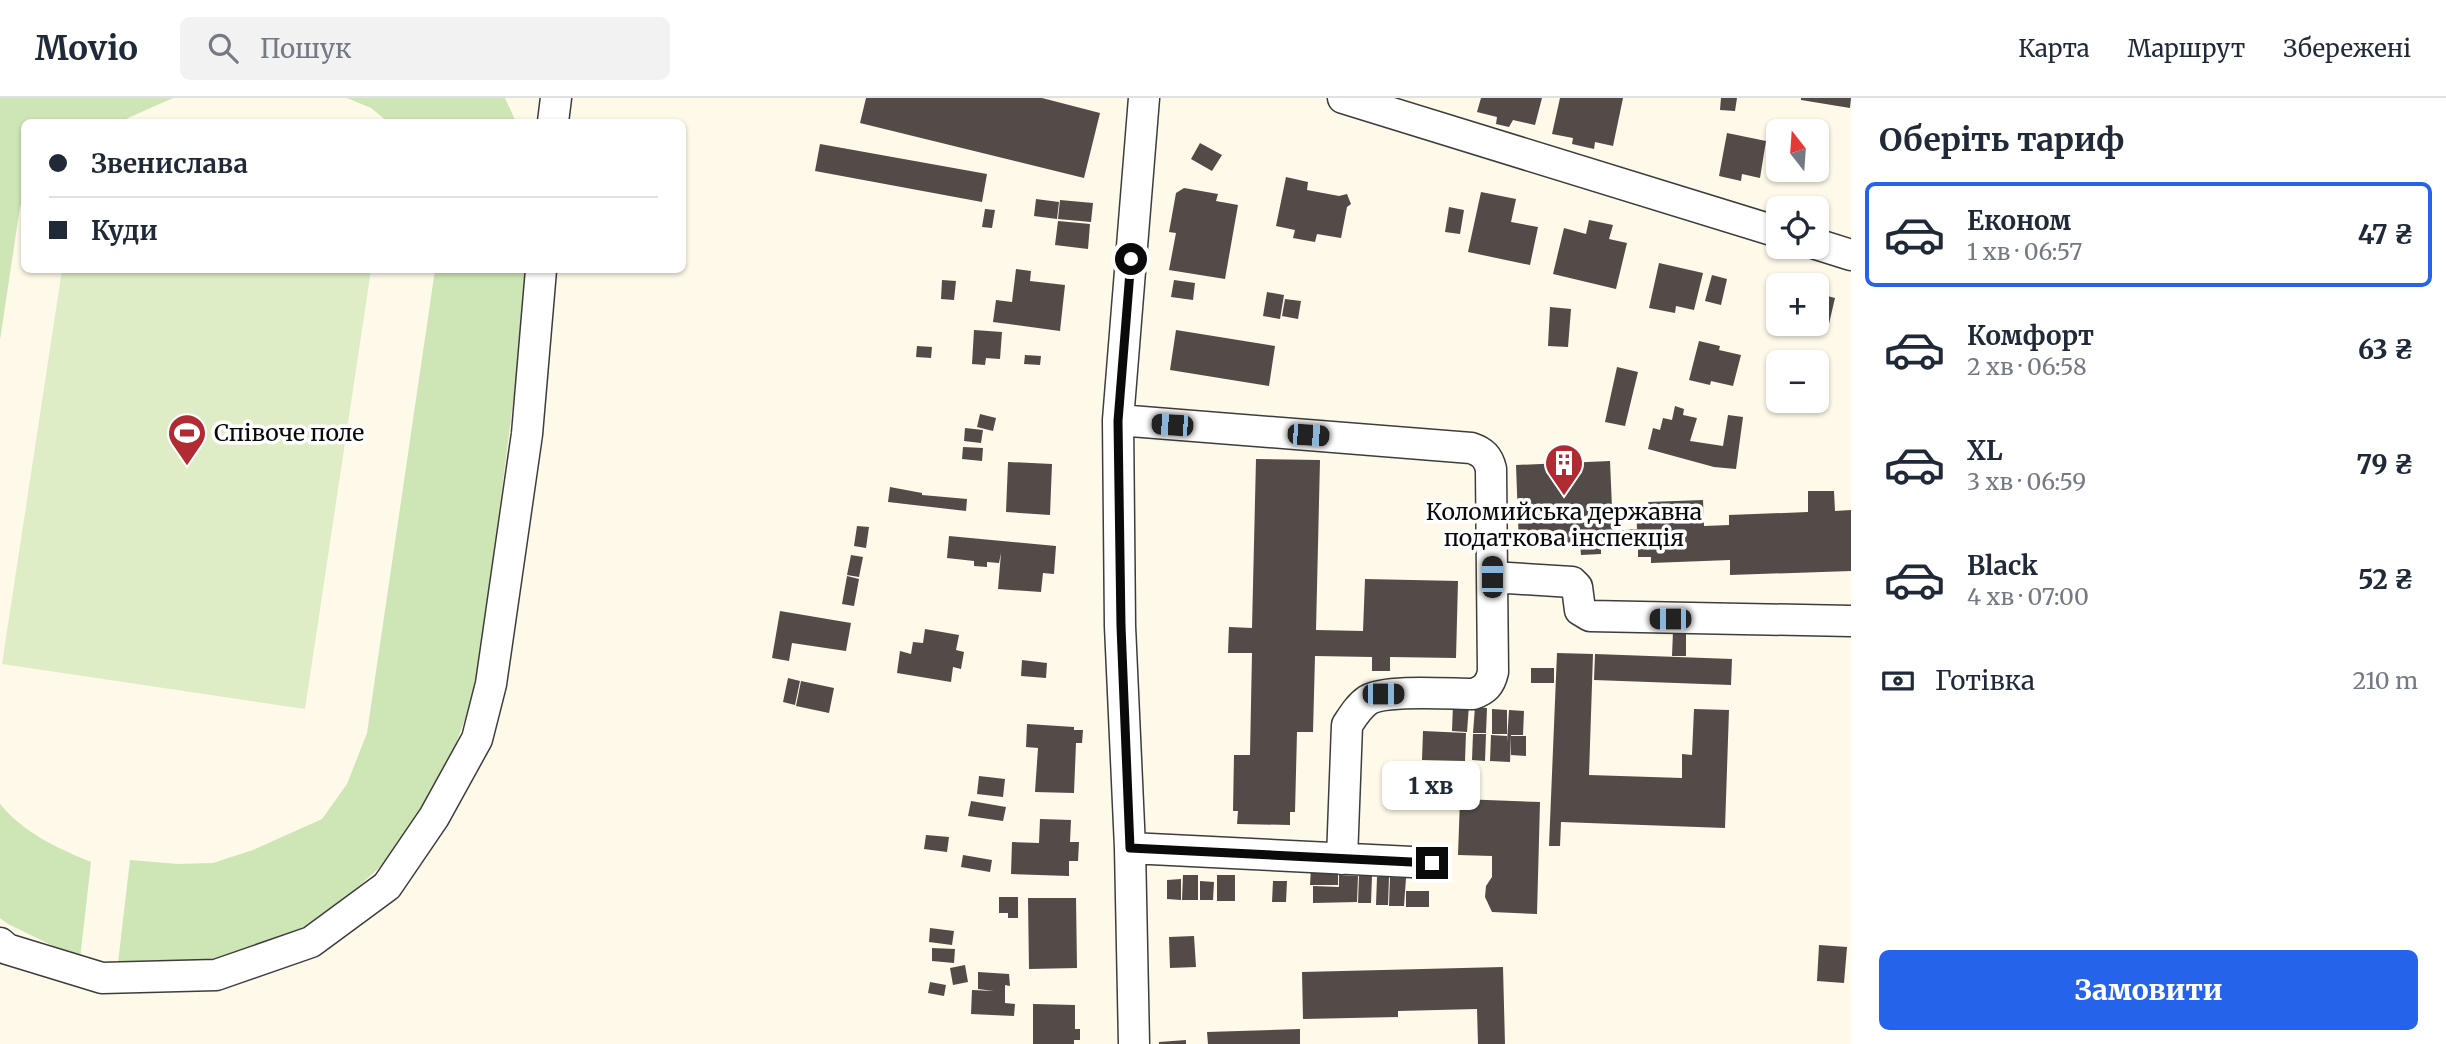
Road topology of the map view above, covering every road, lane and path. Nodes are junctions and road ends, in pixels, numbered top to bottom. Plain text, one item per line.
1 (556, 98) edge
2 (1144, 98) edge
3 (1343, 98) edge
4 (553, 119) edge
5 (1766, 228) edge
6 (1829, 248) edge
7 (1851, 255) edge
8 (541, 273) edge
9 (1118, 421) junction
10 (1492, 577) junction
11 (1851, 621) edge
12 (1130, 848) junction
13 (1342, 859) junction
14 (1432, 863) dead end
15 (0, 943) edge
16 (1134, 1044) edge

1 - 4 street
2 - 9 street
3 - 5 street
6 - 7 street
8 - 15 street
9 - 10 street
9 - 12 street
10 - 11 street
10 - 13 street
12 - 13 street
12 - 16 street
13 - 14 street

